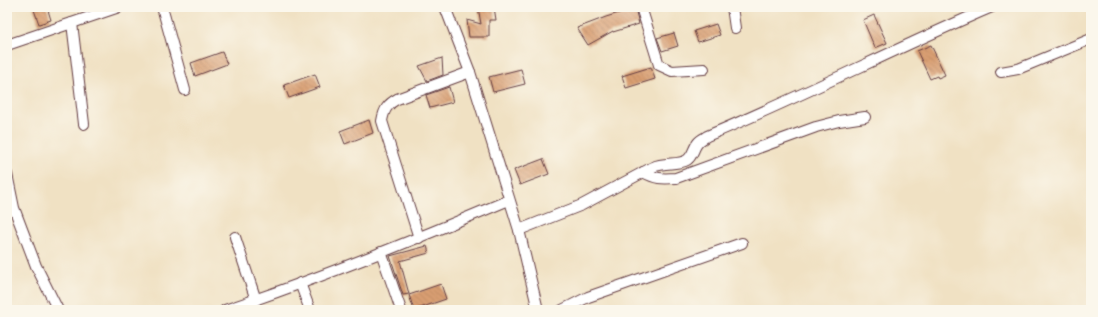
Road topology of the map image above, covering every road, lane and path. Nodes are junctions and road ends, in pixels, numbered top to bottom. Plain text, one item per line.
1 (119, 7) edge
2 (162, 7) edge
3 (446, 7) edge
4 (641, 7) edge
5 (732, 7) edge
6 (992, 7) edge
7 (72, 23) junction
8 (735, 28) dead end
9 (1091, 39) edge
10 (7, 45) edge
11 (704, 69) dead end
12 (470, 72) junction
13 (1001, 72) dead end
14 (185, 90) dead end
15 (865, 117) dead end
16 (84, 124) dead end
17 (643, 172) junction
18 (7, 174) edge
19 (509, 200) junction
20 (519, 230) junction
21 (235, 237) dead end
22 (419, 238) junction
23 (742, 243) dead end
24 (381, 252) junction
25 (300, 283) junction
26 (256, 300) junction
27 (58, 310) edge
28 (225, 310) edge
29 (310, 310) edge
30 (401, 310) edge
31 (538, 310) edge
32 (562, 310) edge

1 - 7 street
2 - 14 street
3 - 12 street
4 - 11 street
5 - 8 street
6 - 17 street
7 - 10 street
7 - 16 street
9 - 13 street
12 - 19 street
12 - 22 street
15 - 17 street
17 - 20 street
18 - 27 street
19 - 20 street
19 - 22 street
20 - 31 street
21 - 26 street
22 - 24 street
23 - 32 street
24 - 25 street
24 - 30 street
25 - 26 street
25 - 29 street
26 - 28 street

